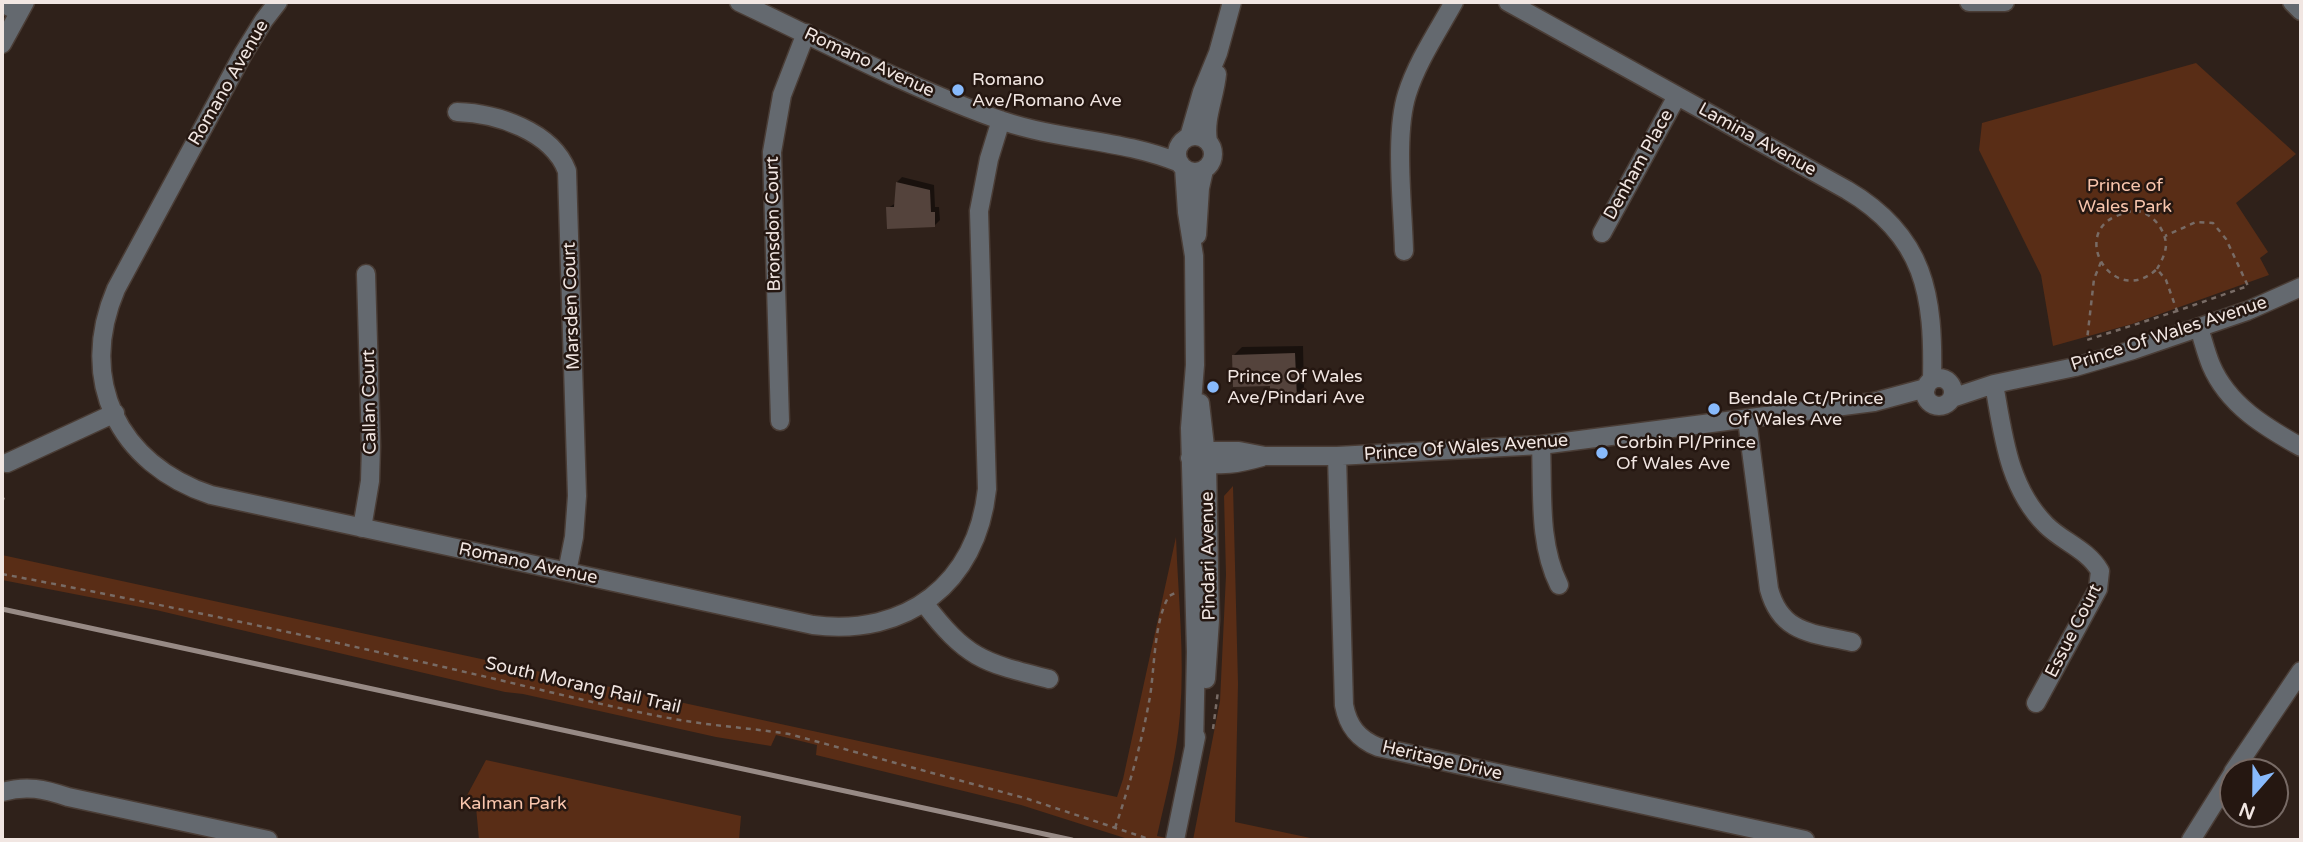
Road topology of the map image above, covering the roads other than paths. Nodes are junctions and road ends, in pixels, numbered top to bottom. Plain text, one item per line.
1 (2, 2) edge
2 (278, 2) edge
3 (1232, 2) edge
4 (1454, 2) edge
5 (1508, 2) edge
6 (1969, 2) edge
7 (2005, 2) edge
8 (2292, 2) edge
9 (746, 3) edge
10 (22, 7) edge
11 (2301, 11) edge
12 (806, 33) junction
13 (2, 44) edge
14 (1218, 53) junction
15 (1677, 96) junction
16 (457, 112) dead end
17 (1001, 120) junction
18 (1186, 139) junction
19 (1208, 141) junction
20 (1119, 144) junction
21 (1182, 165) junction
22 (1204, 170) junction
23 (1602, 233) dead end
24 (1404, 251) dead end
25 (1194, 256) junction
26 (366, 274) dead end
27 (2301, 287) edge
28 (2199, 328) junction
29 (1994, 384) junction
30 (1939, 388) junction
31 (115, 413) junction
32 (1747, 419) junction
33 (780, 421) dead end
34 (1541, 445) junction
35 (2301, 447) edge
36 (1337, 456) junction
37 (1201, 458) junction
38 (7, 463) dead end
39 (362, 528) junction
40 (567, 572) junction
41 (1559, 586) dead end
42 (924, 603) junction
43 (1852, 642) dead end
44 (2301, 671) edge
45 (1049, 679) dead end
46 (2036, 703) dead end
47 (1194, 747) junction
48 (2242, 758) edge
49 (2, 792) edge
50 (2219, 795) edge
51 (68, 797) junction
52 (2, 805) edge
53 (198, 832) edge
54 (268, 840) edge
55 (1175, 840) edge
56 (1805, 840) edge
57 (2191, 840) edge

1 - 10 street
2 - 31 street, Romano Avenue
3 - 14 street
4 - 24 street
5 - 15 street, Lamina Avenue
6 - 7 street
8 - 11 street
9 - 12 street, Romano Avenue
10 - 13 street
12 - 17 street, Romano Avenue
12 - 33 street, Bronsdon Court
14 - 18 street
14 - 19 street
15 - 23 street, Denham Place
15 - 30 street, Lamina Avenue
16 - 40 street, Marsden Court
17 - 20 street, Romano Avenue
17 - 42 street, Romano Avenue
18 - 19 street
18 - 20 street, Romano Avenue
18 - 21 street
19 - 22 street
20 - 21 street, Romano Avenue
21 - 22 street
21 - 25 street, Pindari Avenue
22 - 25 street, Pindari Avenue
25 - 37 street, Pindari Avenue
26 - 39 street, Callan Court
27 - 28 street, Prince Of Wales Avenue
28 - 29 street, Prince Of Wales Avenue
28 - 35 street
29 - 30 street, Prince Of Wales Avenue
29 - 46 street, Essue Court
30 - 32 street, Prince Of Wales Avenue
31 - 38 street
31 - 39 street, Romano Avenue
32 - 34 street, Prince Of Wales Avenue
32 - 43 street
34 - 36 street, Prince Of Wales Avenue
34 - 41 street
36 - 37 street, Prince Of Wales Avenue
36 - 56 street, Heritage Drive
37 - 47 street, Pindari Avenue
37 - 47 street, Pindari Avenue
39 - 40 street, Romano Avenue
40 - 42 street, Romano Avenue
42 - 45 street
44 - 48 street
47 - 55 street, Pindari Avenue
49 - 51 street
50 - 57 street
51 - 52 street
51 - 53 street
53 - 54 street

